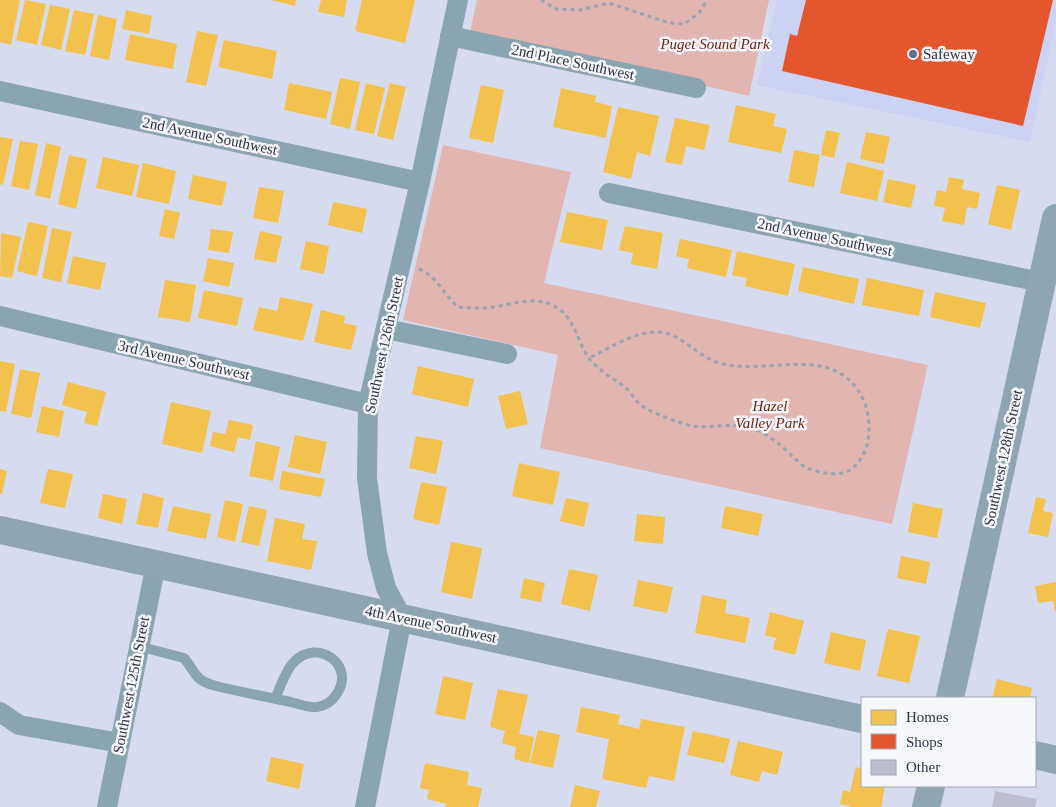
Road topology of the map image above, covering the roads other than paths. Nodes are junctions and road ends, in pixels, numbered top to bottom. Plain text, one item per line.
1 (458, 0) edge
2 (450, 36) junction
3 (696, 88) dead end
4 (0, 91) edge
5 (420, 182) junction
6 (609, 193) dead end
7 (1056, 218) edge
8 (1041, 282) junction
9 (0, 316) edge
10 (386, 329) junction
11 (507, 354) dead end
12 (368, 404) junction
13 (0, 530) edge
14 (156, 564) junction
15 (402, 618) junction
16 (138, 646) junction
17 (950, 697) edge
18 (274, 699) junction
19 (0, 712) edge
20 (861, 719) edge
21 (120, 743) junction
22 (1036, 756) edge
23 (1056, 760) edge
24 (931, 787) edge
25 (107, 807) edge
26 (366, 807) edge
27 (926, 807) edge

1 - 2 street, Southwest 126th Street
2 - 3 street, 2nd Place Southwest
2 - 5 street, Southwest 126th Street
4 - 5 street, 2nd Avenue Southwest
5 - 10 street, Southwest 126th Street
6 - 8 street, 2nd Avenue Southwest
7 - 8 street, Southwest 128th Street
8 - 17 street, Southwest 128th Street
9 - 12 street, 3rd Avenue Southwest
10 - 11 street
10 - 12 street, Southwest 126th Street
12 - 15 street, Southwest 126th Street
13 - 14 street, 4th Avenue Southwest
14 - 15 street, 4th Avenue Southwest
14 - 16 street, Southwest 125th Street
15 - 20 street, 4th Avenue Southwest
15 - 26 street
16 - 18 lane
16 - 21 street, Southwest 125th Street
18 - 18 lane
19 - 21 street
21 - 25 street, Southwest 125th Street
22 - 23 street
24 - 27 street

